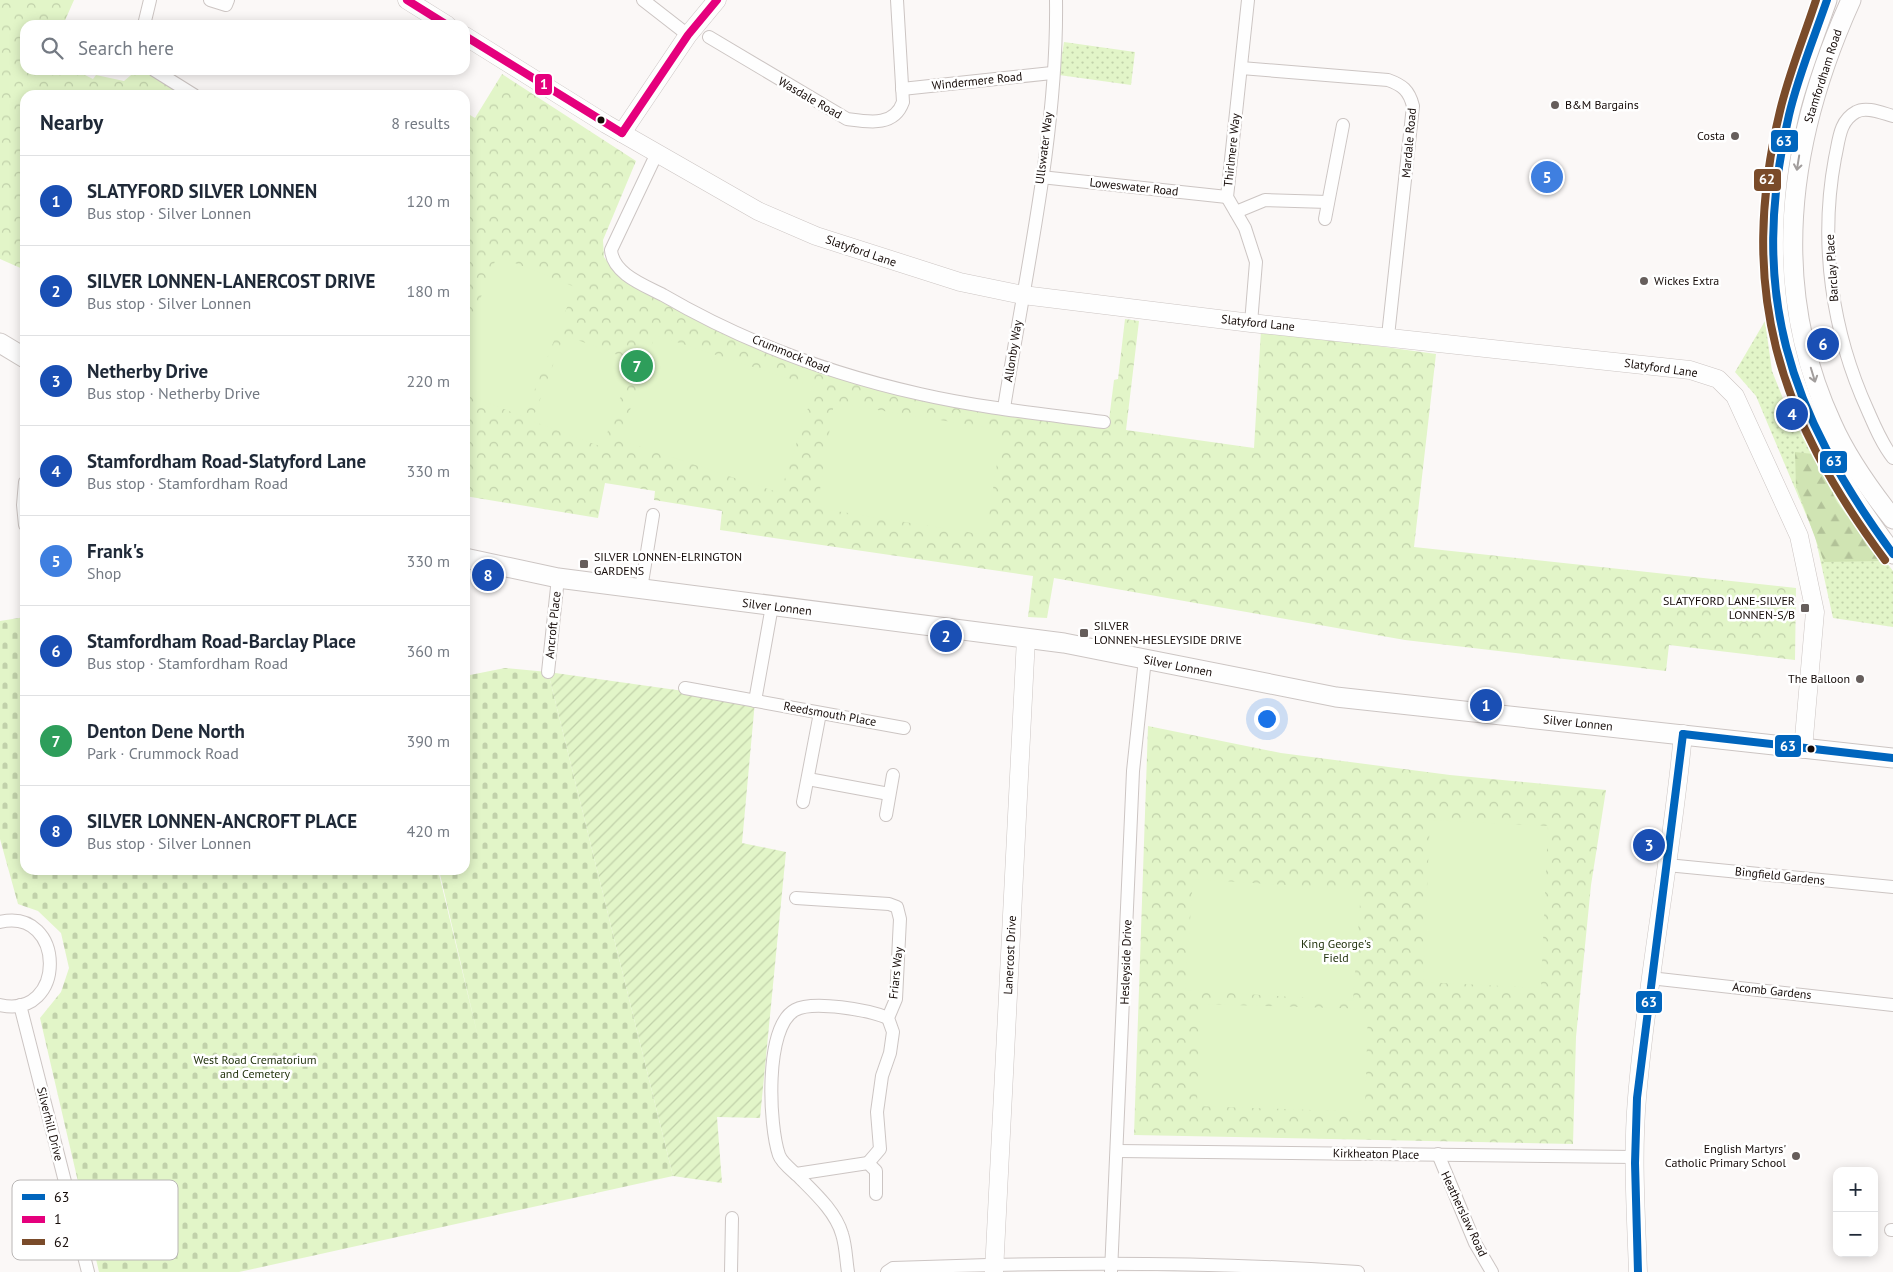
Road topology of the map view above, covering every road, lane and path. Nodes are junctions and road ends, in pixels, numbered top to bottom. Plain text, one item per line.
1 (150, 0) edge
2 (210, 0) edge
3 (228, 0) edge
4 (407, 0) edge
5 (643, 0) edge
6 (717, 0) edge
7 (897, 0) edge
8 (1056, 0) edge
9 (1248, 0) edge
10 (1827, 0) edge
11 (1851, 0) edge
12 (145, 20) edge
13 (439, 20) edge
14 (688, 35) junction
15 (709, 37) dead end
16 (470, 39) edge
17 (1241, 68) junction
18 (1052, 74) junction
19 (162, 75) edge
20 (902, 89) junction
21 (186, 90) edge
22 (1893, 116) edge
23 (1343, 125) dead end
24 (622, 134) junction
25 (657, 153) junction
26 (1041, 177) junction
27 (1227, 197) junction
28 (1328, 202) junction
29 (1236, 212) junction
30 (1325, 220) dead end
31 (1022, 294) junction
32 (1251, 323) junction
33 (1388, 336) junction
34 (0, 343) edge
35 (20, 355) edge
36 (1004, 408) junction
37 (1104, 422) dead end
38 (1893, 458) edge
39 (653, 515) dead end
40 (1893, 520) edge
41 (1893, 554) edge
42 (470, 559) edge
43 (558, 578) junction
44 (640, 589) junction
45 (772, 606) junction
46 (1026, 638) junction
47 (1145, 659) junction
48 (548, 672) dead end
49 (685, 688) dead end
50 (755, 701) junction
51 (820, 712) junction
52 (904, 728) dead end
53 (1682, 734) junction
54 (1803, 749) junction
55 (1893, 758) edge
56 (893, 775) dead end
57 (808, 779) junction
58 (889, 794) junction
59 (803, 802) dead end
60 (886, 815) dead end
61 (1667, 865) junction
62 (1893, 887) edge
63 (796, 898) dead end
64 (1, 918) edge
65 (1650, 978) junction
66 (0, 1005) edge
67 (20, 1005) junction
68 (1893, 1005) edge
69 (888, 1018) junction
70 (1118, 1151) junction
71 (1438, 1154) junction
72 (1634, 1157) junction
73 (868, 1163) junction
74 (796, 1174) junction
75 (65, 1180) edge
76 (876, 1194) dead end
77 (732, 1218) dead end
78 (994, 1268) edge
79 (1111, 1268) edge
80 (1216, 1269) edge
81 (1319, 1271) edge
82 (731, 1272) edge
83 (848, 1272) edge
84 (887, 1272) edge
85 (1358, 1272) edge
86 (1492, 1272) edge
87 (1638, 1272) edge

1 - 12 street
2 - 3 street
4 - 13 street
5 - 14 street
6 - 14 street
7 - 20 street, Wasdale Road
8 - 18 street, Ullswater Way
9 - 17 street, Thirlmere Way
10 - 41 main road, Stamfordham Road
11 -> 40 main road, Stamfordham Road
14 - 24 street
15 - 20 street, Wasdale Road
16 - 24 street, Slatyford Lane
17 - 27 street, Thirlmere Way
17 - 33 street, Mardale Road
18 - 20 street, Windermere Road
18 - 26 street, Ullswater Way
19 - 21 street
22 - 38 street, Barclay Place
23 - 28 street
24 - 25 street, Slatyford Lane
25 - 31 street, Slatyford Lane
25 - 36 street, Crummock Road
26 - 27 street, Loweswater Road
26 - 31 street, Ullswater Way
27 - 29 street, Thirlmere Way
28 - 29 street
28 - 30 street
29 - 32 street, Thirlmere Way
31 - 32 street, Slatyford Lane
31 - 36 street, Allonby Way
32 - 33 street, Slatyford Lane
33 - 54 street, Slatyford Lane
34 - 35 main road
36 - 37 street, Crummock Road
39 - 44 street
42 - 43 main road, Silver Lonnen
43 - 44 main road, Silver Lonnen
43 - 48 street, Ancroft Place
44 - 45 main road, Silver Lonnen
45 - 46 main road, Silver Lonnen
45 - 50 street
46 - 47 main road, Silver Lonnen
46 - 78 street, Lanercost Drive
47 - 53 main road, Silver Lonnen
47 - 70 street, Hesleyside Drive
49 - 50 street, Reedsmouth Place
50 - 51 street, Reedsmouth Place
51 - 52 street, Reedsmouth Place
51 - 57 street
53 - 54 main road, Silver Lonnen
53 - 61 street
54 - 55 main road, Silver Lonnen
56 - 58 street
57 - 58 street
57 - 59 street
58 - 60 street
61 - 62 street, Bingfield Gardens
61 - 65 street
63 - 69 street, Friars Way
64 - 67 street
65 - 68 street, Acomb Gardens
65 - 72 street
66 - 67 street
67 - 75 street, Silverhill Drive
69 - 73 street, Friars Way
69 - 74 street
70 - 71 street, Kirkheaton Place
70 - 79 street, Hesleyside Drive
71 - 72 street, Kirkheaton Place
71 - 86 street, Heatherslaw Road
72 - 87 street
73 - 74 street
73 - 76 street
74 - 83 street
77 - 82 street
78 - 79 street
78 - 84 street
79 - 80 street
80 - 81 street
81 - 85 street

